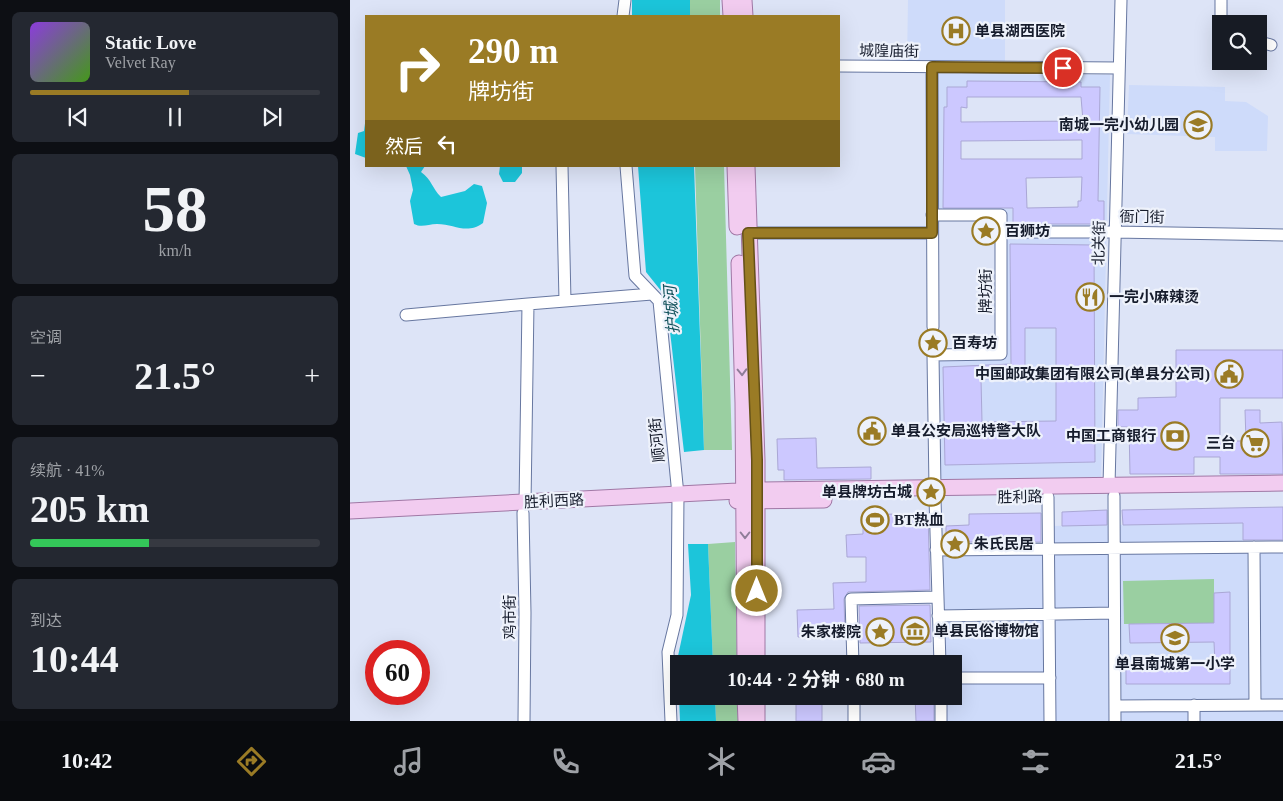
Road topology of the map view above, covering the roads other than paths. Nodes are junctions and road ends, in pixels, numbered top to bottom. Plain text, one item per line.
1 (625, 0) edge
2 (730, 0) edge
3 (744, 0) edge
4 (1121, 0) edge
5 (1221, 0) edge
6 (623, 15) edge
7 (731, 15) edge
8 (744, 15) edge
9 (1221, 15) edge
10 (1267, 44) edge
11 (1271, 45) dead end
12 (840, 66) edge
13 (932, 67) junction
14 (1119, 68) junction
15 (562, 167) edge
16 (626, 167) edge
17 (735, 167) edge
18 (747, 167) edge
19 (932, 215) junction
20 (1001, 232) junction
21 (1114, 232) junction
22 (748, 233) junction
23 (932, 233) junction
24 (1283, 236) edge
25 (652, 294) junction
26 (565, 301) junction
27 (528, 304) junction
28 (406, 315) dead end
29 (932, 327) dead end
30 (1283, 483) edge
31 (1111, 491) junction
32 (1283, 493) edge
33 (935, 494) junction
34 (751, 495) junction
35 (1048, 497) junction
36 (677, 500) junction
37 (524, 508) junction
38 (350, 511) edge
39 (350, 522) edge
40 (1114, 546) junction
41 (1254, 547) junction
42 (1283, 547) edge
43 (1048, 548) junction
44 (936, 550) junction
45 (938, 597) junction
46 (1114, 613) junction
47 (1049, 614) junction
48 (938, 616) junction
49 (745, 655) edge
50 (757, 655) edge
51 (853, 655) edge
52 (940, 655) edge
53 (962, 678) edge
54 (1050, 678) junction
55 (746, 705) edge
56 (757, 705) edge
57 (854, 705) edge
58 (941, 705) edge
59 (1194, 705) junction
60 (1255, 705) junction
61 (1283, 705) edge
62 (1114, 706) junction
63 (524, 721) edge
64 (671, 721) edge
65 (746, 721) edge
66 (757, 721) edge
67 (854, 721) edge
68 (941, 721) edge
69 (1050, 721) edge
70 (1115, 721) edge
71 (1194, 721) edge

1 - 6 street
2 - 7 main road
3 - 8 main road
4 - 14 street, 北关街
5 - 9 street
10 - 11 street
12 - 13 street, 城隍庙街
13 - 14 street, 城隍庙街
13 - 19 street
14 - 21 street, 北关街
15 - 26 street
16 - 25 street, 顺河街
17 -> 34 main road
18 - 22 main road
19 - 20 street, 牌坊街
19 - 23 street
20 - 21 street, 衙门街
20 - 33 street, 牌坊街
21 - 24 street, 衙门街
21 - 31 street, 北关街
22 - 23 street
22 - 34 main road
23 - 29 street
25 - 26 street
25 - 36 street, 顺河街
26 - 27 street
27 - 28 street
27 - 37 street, 鸡市街
30 - 31 main road, 胜利路
31 - 32 main road, 胜利路
31 - 33 main road, 胜利路
31 - 35 main road, 胜利路
31 - 40 street, 北关街
33 - 34 main road, 胜利路
33 - 35 main road, 胜利路
33 - 44 street
34 - 36 main road, 胜利西路
34 -> 49 main road
34 - 50 main road
35 - 43 street
36 - 37 main road, 胜利西路
36 - 64 street, 顺河街
37 - 38 main road, 胜利西路
37 - 39 main road, 胜利西路
37 - 63 street, 鸡市街
40 - 41 street
40 - 43 street
40 - 46 street, 北关街
41 - 42 street
41 - 60 street
43 - 44 street
43 - 47 street
44 - 45 street
45 - 48 street
45 - 51 street
46 - 47 street
46 - 62 street, 北关街
47 - 48 street
47 - 54 street
48 - 52 street
53 - 54 street
54 - 69 street
55 - 65 main road
56 - 66 main road
57 - 67 street
58 - 68 street
59 - 60 street
59 - 62 street
59 - 71 street
60 - 61 street
62 - 70 street, 北关街

